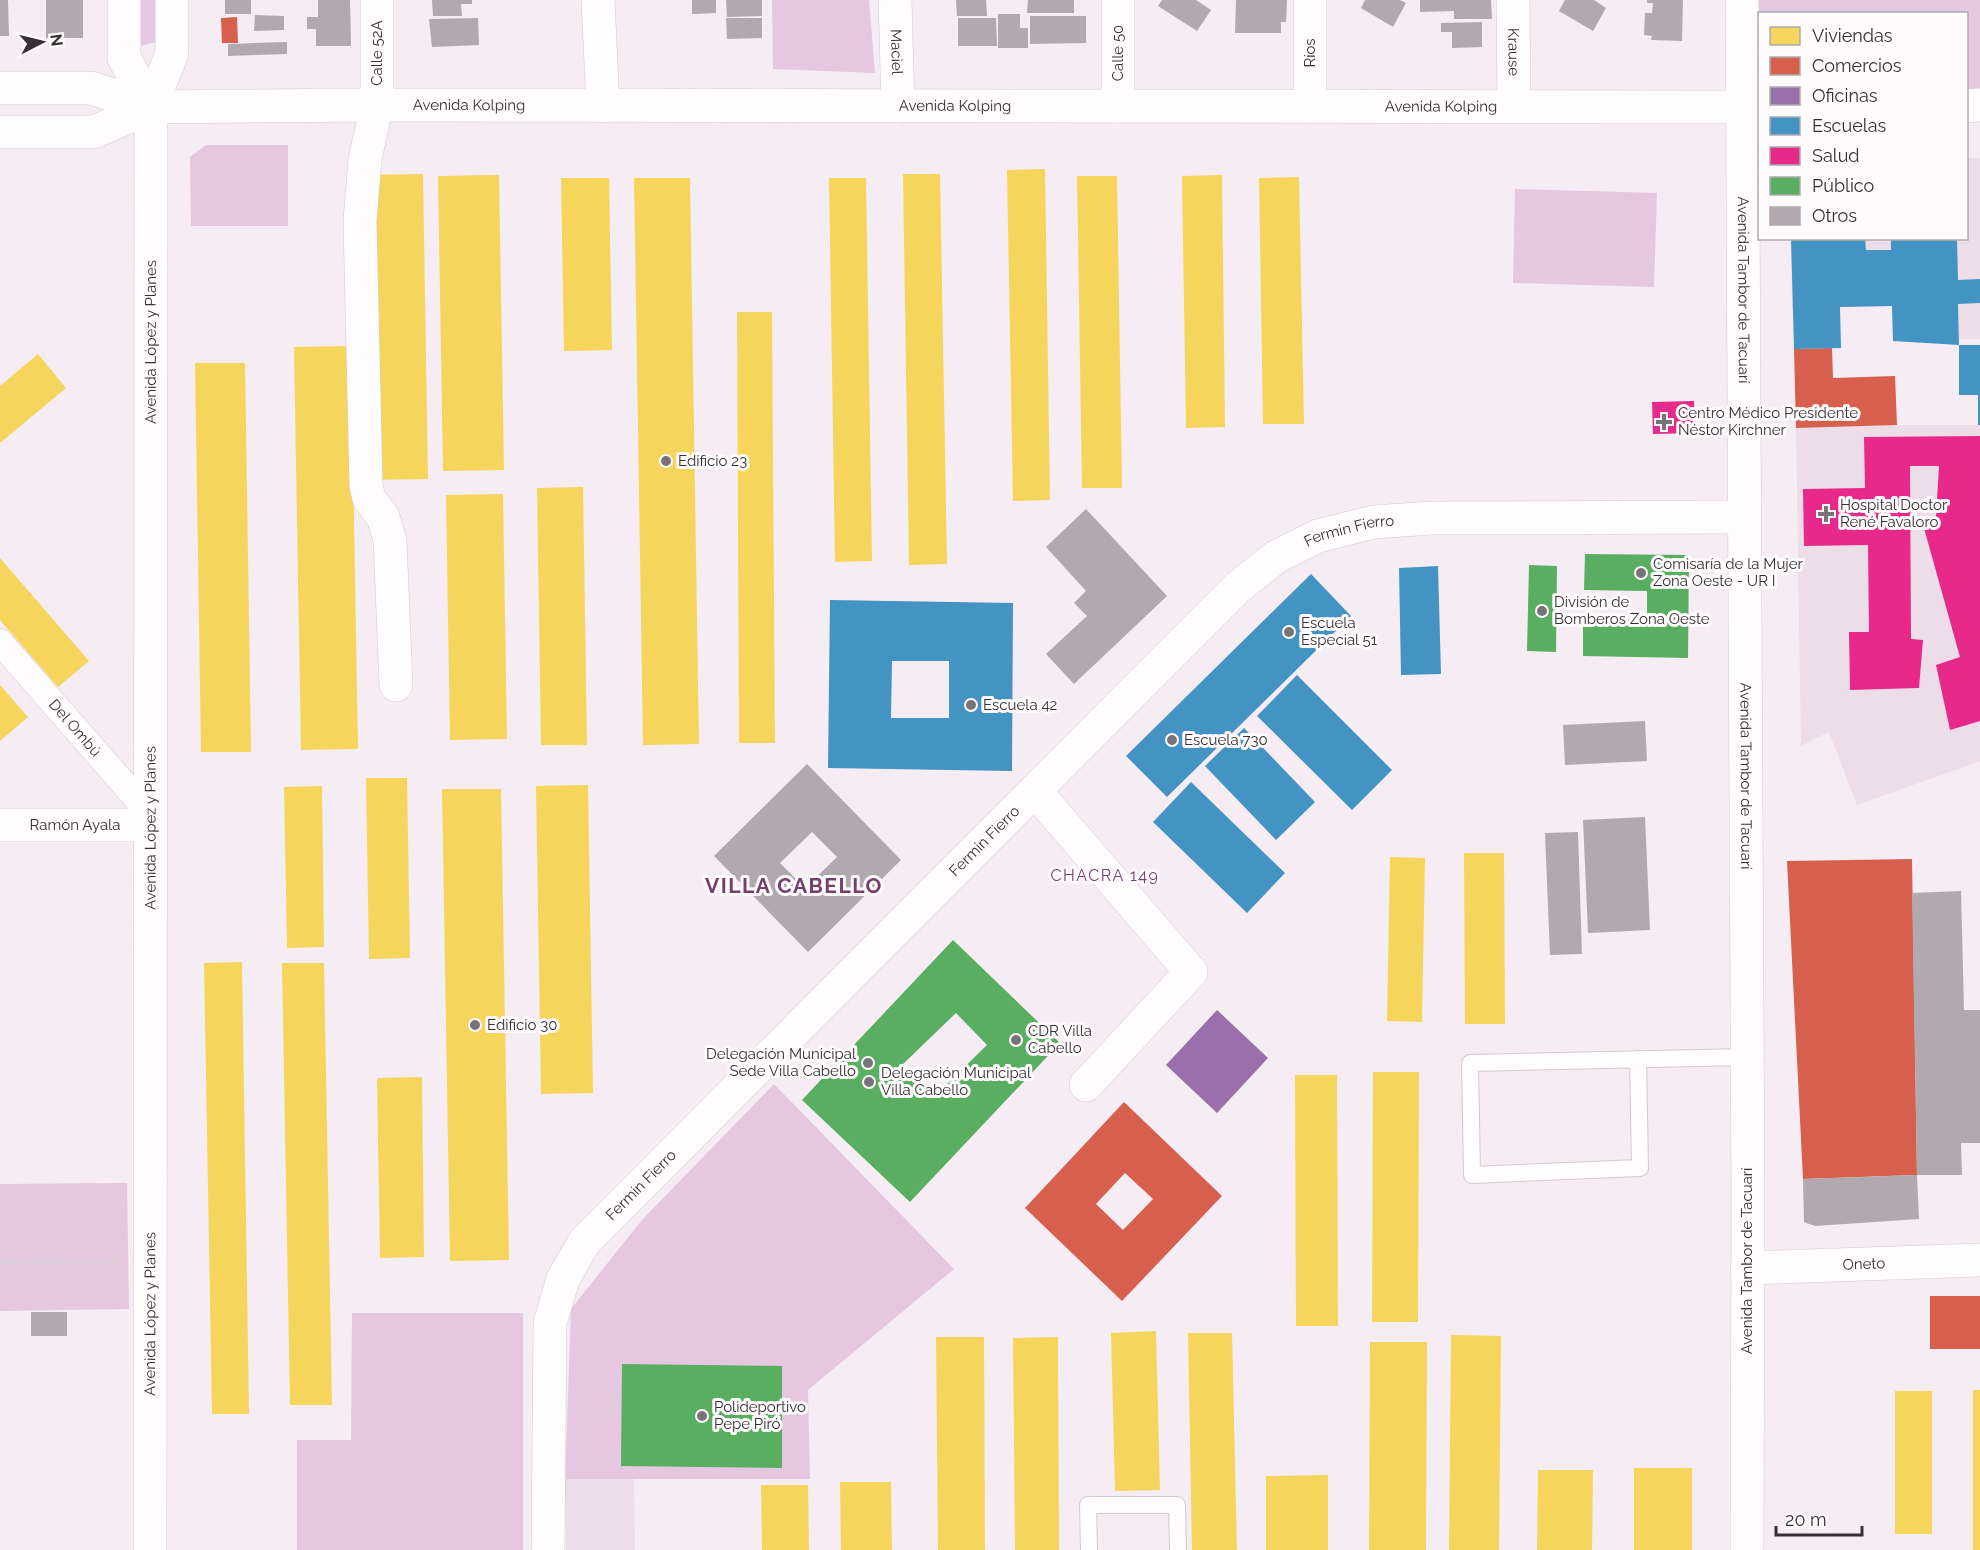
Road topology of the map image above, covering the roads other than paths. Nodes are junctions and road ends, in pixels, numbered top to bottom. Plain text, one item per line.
1 (124, 0) edge
2 (172, 0) edge
3 (377, 0) edge
4 (598, 0) edge
5 (895, 0) edge
6 (1118, 0) edge
7 (1310, 0) edge
8 (1513, 0) edge
9 (1742, 0) edge
10 (0, 88) edge
11 (377, 105) junction
12 (1514, 105) junction
13 (603, 106) junction
14 (898, 106) junction
15 (1118, 106) junction
16 (1310, 106) junction
17 (151, 107) junction
18 (1751, 107) edge
19 (0, 132) edge
20 (1744, 517) junction
21 (0, 642) edge
22 (396, 685) dead end
23 (1036, 792) junction
24 (150, 820) junction
25 (0, 825) edge
26 (1746, 1057) junction
27 (1638, 1059) junction
28 (1086, 1085) dead end
29 (1980, 1260) edge
30 (1747, 1268) junction
31 (150, 1550) edge
32 (548, 1550) edge
33 (1089, 1550) edge
34 (1178, 1550) edge
35 (1747, 1550) edge

1 - 17 main road, Avenida López y Planes
2 - 17 main road, Avenida López y Planes
3 - 11 main road, Calle 52A
4 - 13 main road
5 - 14 main road, Maciel
6 - 15 main road, Calle 50
7 - 16 main road, Ríos
8 - 12 main road, Krause
9 - 18 main road, Avenida Tambor de Tacuarí
10 - 17 main road, Avenida Kolping
11 - 13 main road, Avenida Kolping
11 - 17 main road, Avenida Kolping
11 - 22 main road, Calle 52A
12 - 16 main road, Avenida Kolping
12 - 18 main road, Avenida Kolping
13 - 14 main road, Avenida Kolping
14 - 15 main road, Avenida Kolping
15 - 16 main road, Avenida Kolping
17 - 19 main road, Avenida Kolping
17 - 24 main road, Avenida López y Planes
18 - 20 main road, Avenida Tambor de Tacuarí
20 - 23 main road, Fermin Fierro
20 - 26 main road, Avenida Tambor de Tacuarí
21 - 24 street, Del Ombú
23 - 28 main road
23 - 32 main road, Fermin Fierro
24 - 25 main road, Ramón Ayala
24 - 31 main road, Avenida López y Planes
26 - 27 lane
26 - 30 main road, Avenida Tambor de Tacuarí
27 - 27 lane
29 - 30 main road, Oneto
30 - 35 main road, Avenida Tambor de Tacuarí
33 - 34 lane

